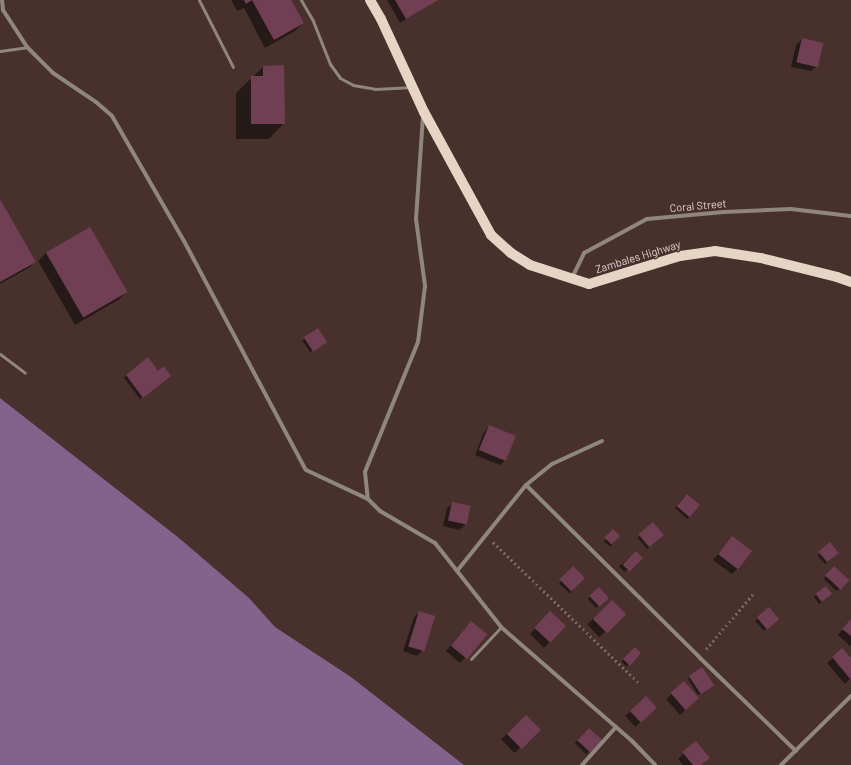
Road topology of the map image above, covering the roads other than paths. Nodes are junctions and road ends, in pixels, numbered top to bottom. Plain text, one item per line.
1 (2, 0) edge
2 (199, 0) edge
3 (301, 0) edge
4 (370, 0) edge
5 (27, 47) junction
6 (0, 51) edge
7 (233, 67) dead end
8 (413, 86) junction
9 (424, 112) junction
10 (851, 216) edge
11 (572, 280) junction
12 (851, 282) edge
13 (0, 354) edge
14 (25, 373) dead end
15 (602, 440) dead end
16 (526, 485) junction
17 (368, 499) junction
18 (457, 571) junction
19 (501, 627) junction
20 (471, 659) dead end
21 (851, 696) edge
22 (616, 727) junction
23 (796, 751) junction
24 (582, 765) edge
25 (655, 765) edge
26 (781, 765) edge

1 - 5 street
2 - 7 lane
3 - 8 lane
4 - 8 main road, Zambales Highway
5 - 6 lane
5 - 17 street
8 - 9 main road, Zambales Highway
9 - 11 main road, Zambales Highway
9 - 17 street
10 - 11 street, Coral Street
11 - 12 main road, Zambales Highway
13 - 14 lane
15 - 16 street
16 - 18 street
16 - 23 street
17 - 18 street
18 - 19 street
19 - 20 lane
19 - 22 street
21 - 23 street
22 - 24 street
22 - 25 street
23 - 26 street

